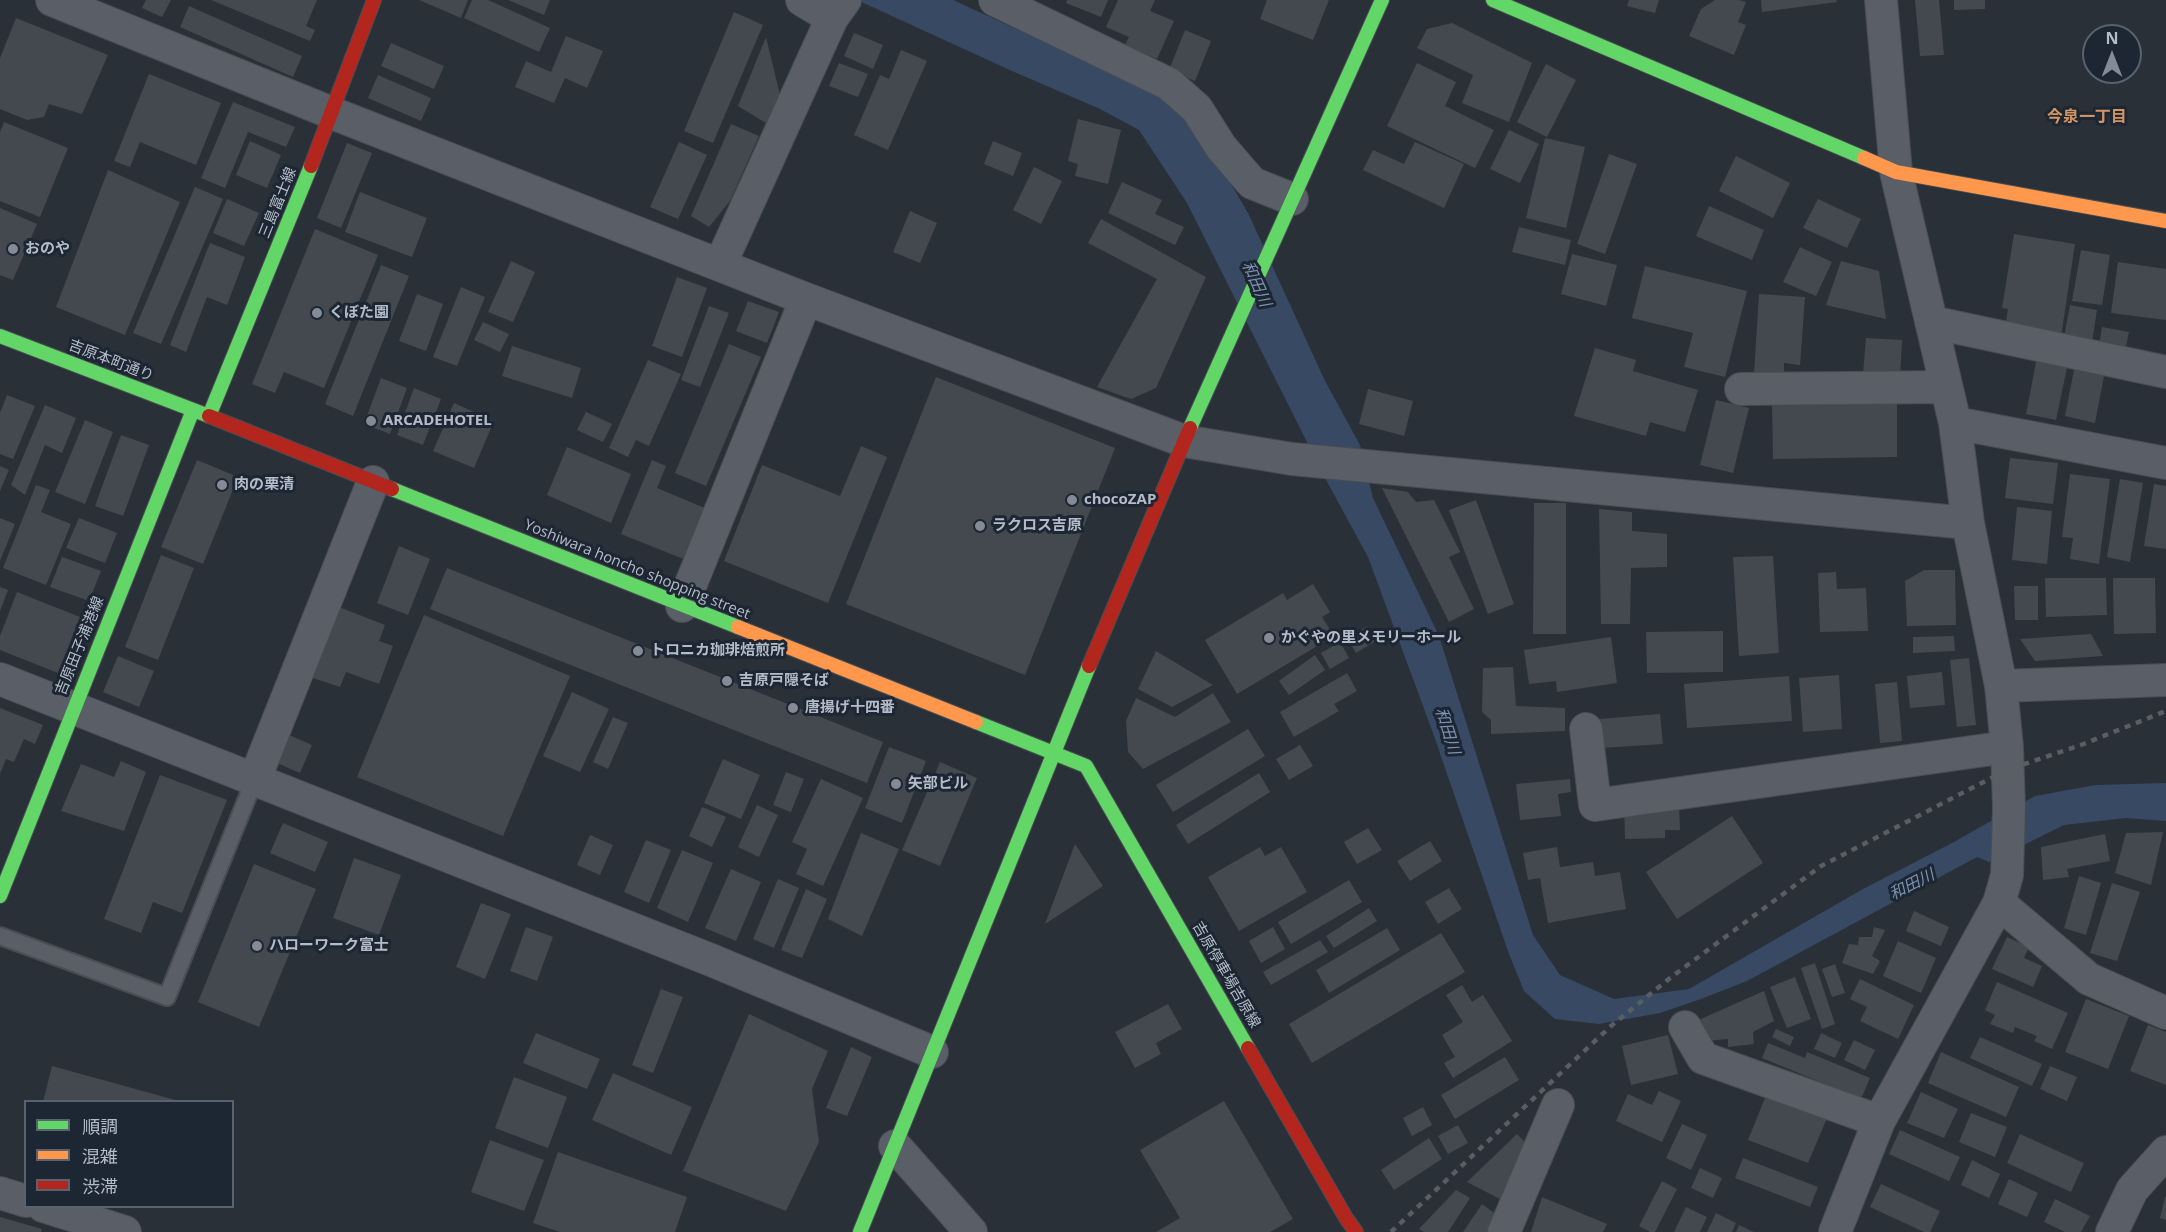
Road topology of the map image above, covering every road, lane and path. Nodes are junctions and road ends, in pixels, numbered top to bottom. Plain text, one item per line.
1 (52, 0) edge
2 (374, 0) edge
3 (802, 0) edge
4 (995, 0) edge
5 (1382, 0) edge
6 (1493, 0) edge
7 (1881, 0) edge
8 (840, 7) edge
9 (1035, 9) edge
10 (332, 113) junction
11 (1896, 172) junction
12 (1292, 199) junction
13 (2166, 221) edge
14 (720, 265) junction
15 (806, 299) junction
16 (1931, 322) junction
17 (0, 336) edge
18 (2166, 372) edge
19 (1946, 387) junction
20 (1741, 389) dead end
21 (193, 410) junction
22 (209, 416) junction
23 (1955, 423) junction
24 (1184, 441) junction
25 (2166, 464) edge
26 (373, 482) junction
27 (1968, 523) junction
28 (682, 606) junction
29 (0, 679) edge
30 (2166, 680) edge
31 (2001, 686) junction
32 (73, 708) junction
33 (1587, 729) dead end
34 (2007, 747) junction
35 (1053, 752) junction
36 (254, 781) junction
37 (2003, 889) junction
38 (0, 896) edge
39 (0, 936) edge
40 (2166, 1013) edge
41 (1685, 1027) dead end
42 (932, 1052) junction
43 (1558, 1106) dead end
44 (1879, 1121) junction
45 (895, 1146) junction
46 (2166, 1152) edge
47 (0, 1193) edge
48 (24, 1200) edge
49 (49, 1208) edge
50 (125, 1232) edge
51 (860, 1232) edge
52 (971, 1232) edge
53 (1356, 1232) edge
54 (1504, 1232) edge
55 (1835, 1232) edge
56 (2112, 1232) edge

1 - 10 street
2 - 10 main road, 三島富士線
3 - 8 street
4 - 9 street
5 - 12 main road
6 - 11 main road
7 - 11 street
8 - 14 street
9 - 12 street
10 - 14 street
10 - 22 main road, 三島富士線
11 - 13 main road
11 - 16 street
12 - 24 main road
14 - 15 street
15 - 24 street
15 - 28 street
16 - 18 street
16 - 19 street
17 - 21 main road, 吉原本町通り
19 - 20 street
19 - 23 street
21 - 22 main road, 吉原本町通り
21 - 32 main road, 吉原田子浦港線
22 - 26 main road, Yoshiwara honcho shopping street
23 - 25 street
23 - 27 street
24 - 27 street
24 - 35 main road
26 - 28 main road, Yoshiwara honcho shopping street
26 - 36 street
27 - 31 street
28 - 35 main road, Yoshiwara honcho shopping street
29 - 32 street
30 - 31 street
31 - 34 street
32 - 36 street
32 - 38 main road, 吉原田子浦港線
33 - 34 street
34 - 37 street
35 - 42 main road
35 - 53 main road, 吉原停車場吉原線
36 - 39 lane
36 - 42 street
37 - 40 street
37 - 44 street
41 - 44 street
42 - 45 main road
43 - 54 street
44 - 55 street
45 - 51 main road
45 - 52 street
46 - 56 street
47 - 48 street
49 - 50 street

